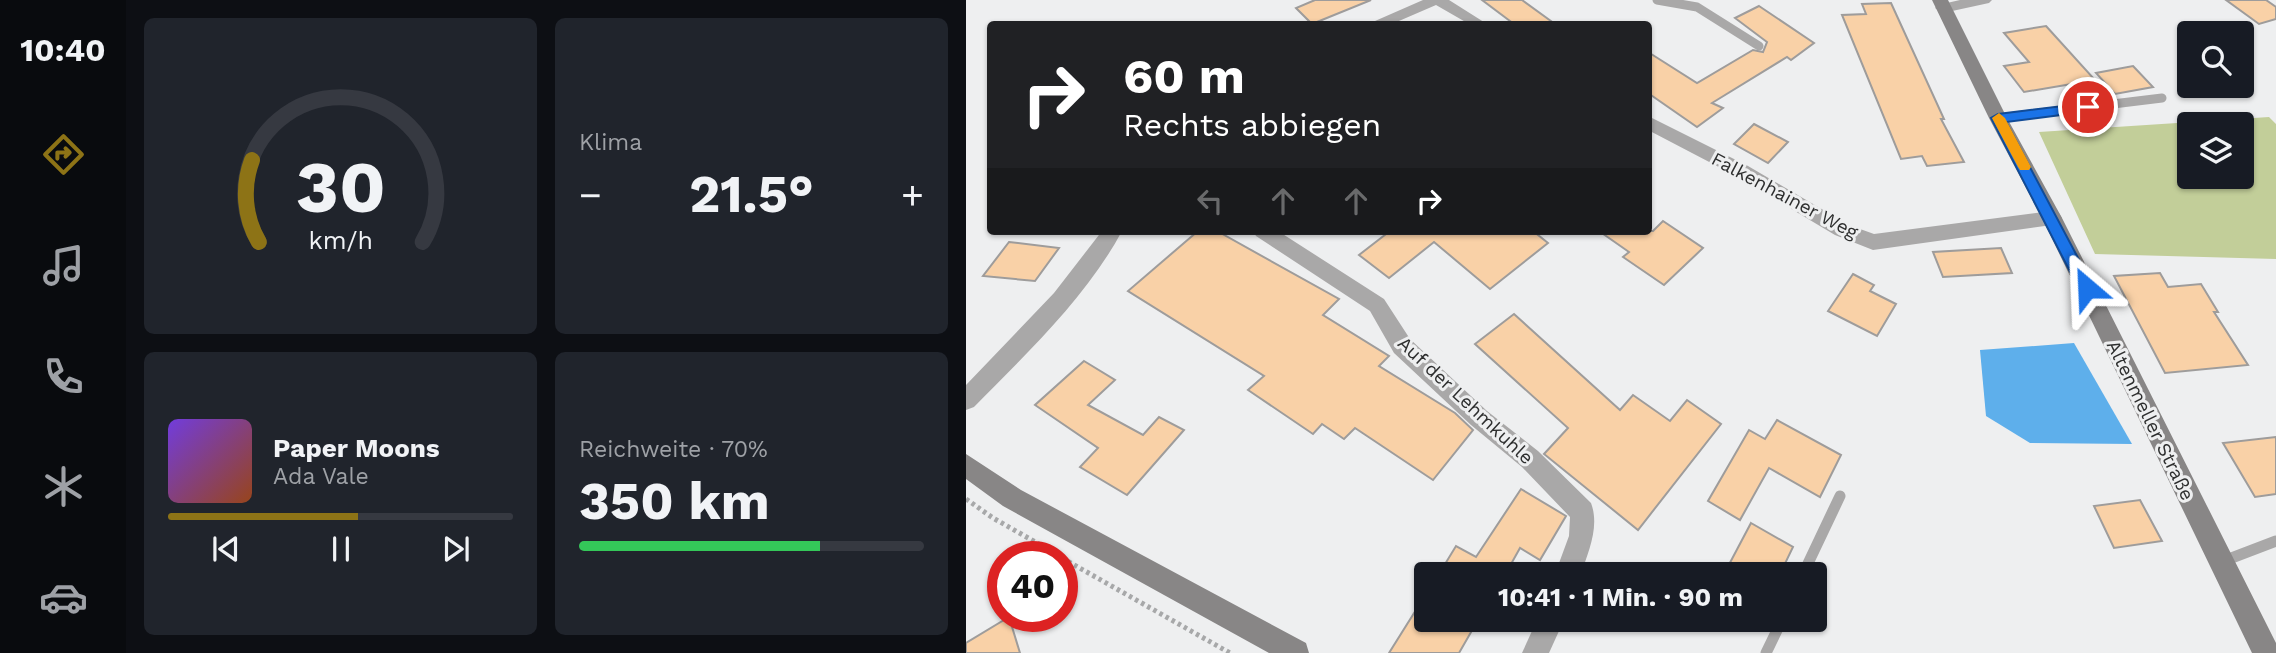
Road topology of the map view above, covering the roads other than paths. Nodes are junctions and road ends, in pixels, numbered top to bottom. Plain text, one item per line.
1 (1437, 0) edge
2 (1657, 0) edge
3 (1984, 0) edge
4 (1941, 4) edge
5 (1387, 21) edge
6 (1474, 21) edge
7 (1759, 46) dead end
8 (2162, 99) dead end
9 (1998, 118) junction
10 (1652, 124) edge
11 (2052, 218) junction
12 (1109, 235) edge
13 (1269, 235) edge
14 (966, 400) edge
15 (966, 465) edge
16 (1840, 496) dead end
17 (2276, 541) edge
18 (1572, 562) edge
19 (1809, 562) edge
20 (2221, 562) junction
21 (1545, 632) edge
22 (1776, 632) edge
23 (1297, 653) edge
24 (1535, 653) edge
25 (1766, 653) edge
26 (2266, 653) edge

1 - 5 street
1 - 6 street
2 - 7 lane
3 - 4 street
4 - 9 street, Altenmeller Straße
8 - 9 lane
9 - 11 street, Altenmeller Straße
10 - 11 street, Falkenhainer Weg
11 - 20 street, Altenmeller Straße
12 - 14 street
13 - 18 street, Auf der Lehmkuhle
15 - 23 street
16 - 19 lane
17 - 20 lane
20 - 26 street, Altenmeller Straße
21 - 24 street
22 - 25 lane

